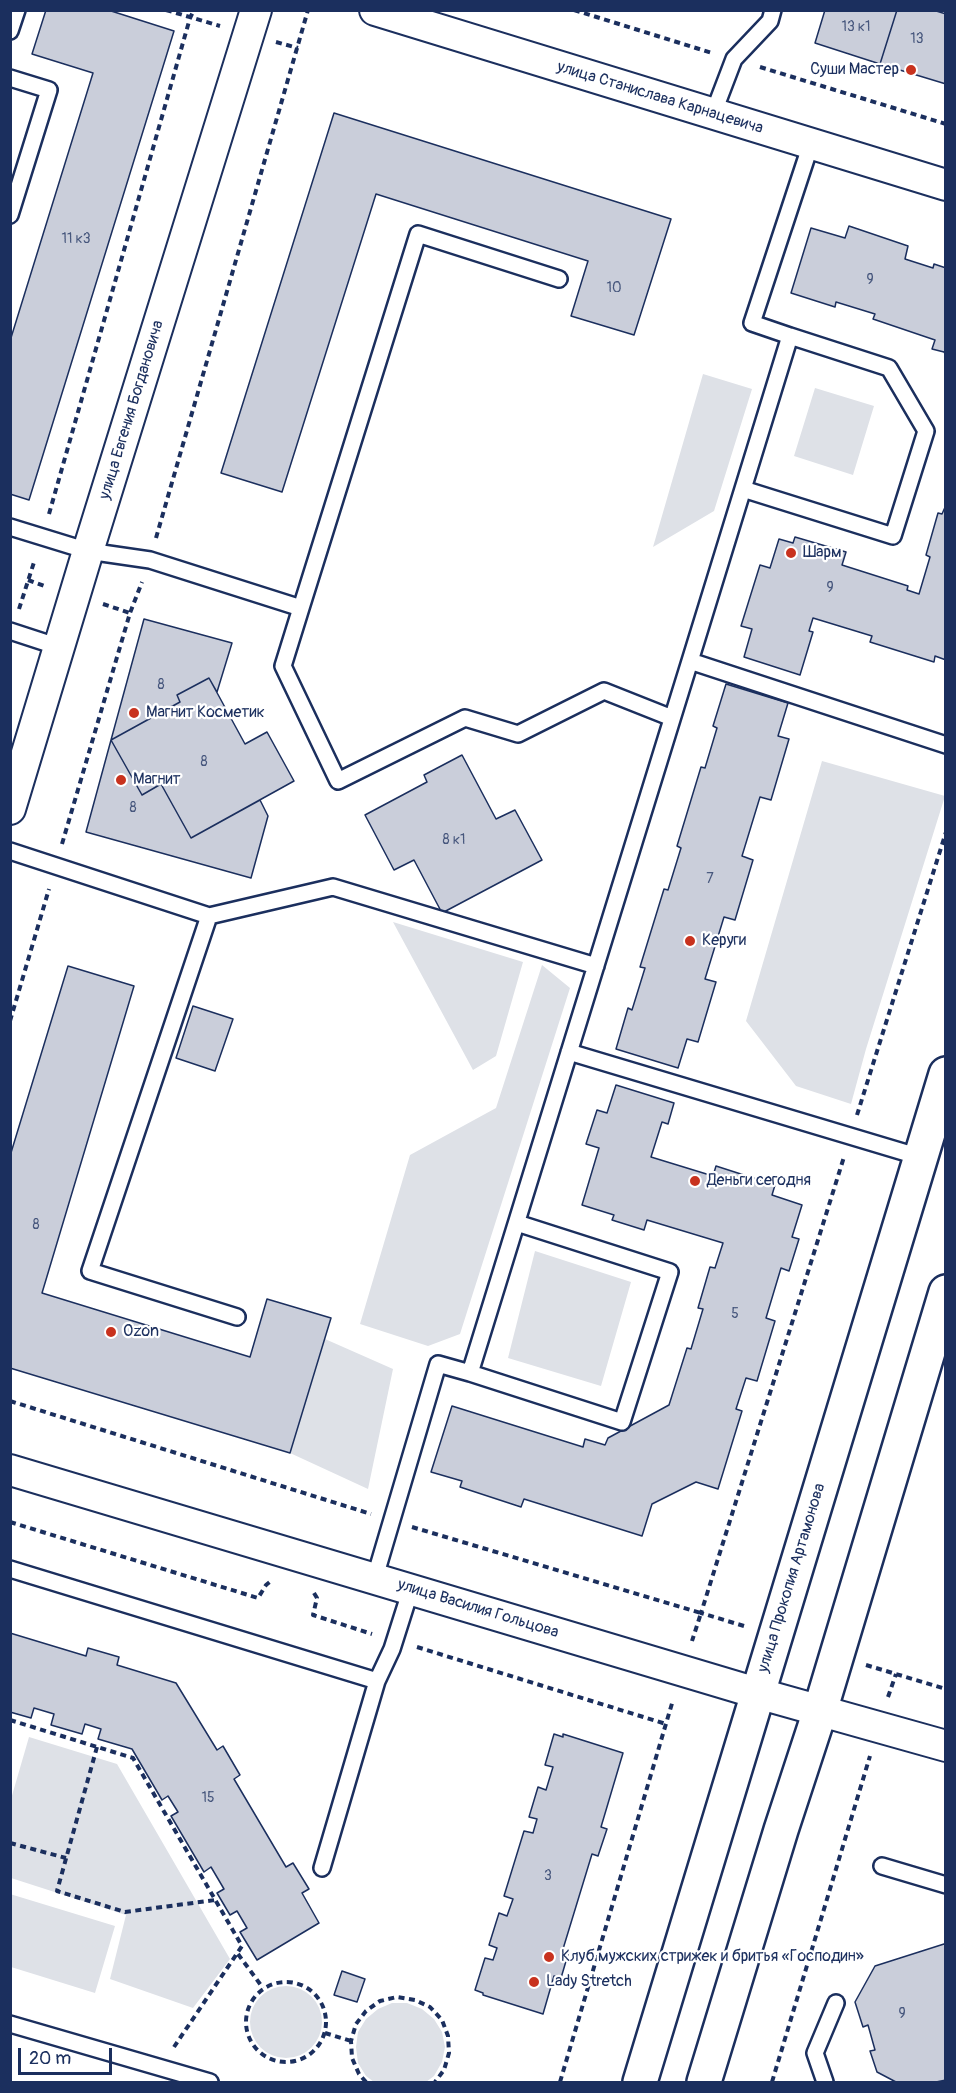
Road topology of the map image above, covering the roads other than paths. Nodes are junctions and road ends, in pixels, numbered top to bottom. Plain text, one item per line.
1 (17, 10) edge
2 (256, 10) edge
3 (375, 10) edge
4 (773, 10) edge
5 (10, 31) edge
6 (10, 78) edge
7 (712, 114) junction
8 (811, 144) junction
9 (945, 185) edge
10 (10, 214) edge
11 (559, 279) dead end
12 (790, 336) junction
13 (743, 489) junction
14 (10, 527) edge
15 (88, 551) junction
16 (301, 608) junction
17 (11, 632) edge
18 (59, 647) junction
19 (690, 661) junction
20 (672, 718) junction
21 (945, 746) edge
22 (10, 809) edge
23 (10, 851) edge
24 (209, 916) junction
25 (596, 966) junction
26 (569, 1052) junction
27 (945, 1074) edge
28 (920, 1157) junction
29 (517, 1223) junction
30 (945, 1292) edge
31 (237, 1317) dead end
32 (470, 1373) junction
33 (10, 1470) edge
34 (10, 1569) edge
35 (375, 1577) junction
36 (411, 1589) junction
37 (377, 1681) junction
38 (757, 1693) junction
39 (820, 1711) junction
40 (945, 1746) edge
41 (882, 1866) dead end
42 (322, 1868) dead end
43 (945, 1885) edge
44 (836, 2003) dead end
45 (10, 2024) edge
46 (210, 2082) edge
47 (640, 2082) edge
48 (704, 2082) edge
49 (825, 2082) edge

1 - 5 lane
2 - 15 street, улица Евгения Богдановича
3 - 7 street, улица Станислава Карнацевича
4 - 7 lane
6 - 10 lane
7 - 8 street, улица Станислава Карнацевича
8 - 9 street, улица Станислава Карнацевича
8 - 12 lane
11 - 16 lane
12 - 13 lane
12 - 13 lane
13 - 19 lane
14 - 15 lane
15 - 16 lane
15 - 18 street, улица Евгения Богдановича
16 - 20 lane
17 - 18 lane
18 - 22 street, улица Евгения Богдановича
19 - 20 lane
19 - 21 lane
20 - 25 lane
23 - 24 lane
24 - 25 lane
24 - 31 lane
25 - 26 lane
26 - 28 lane
26 - 29 lane
27 - 28 street, улица Прокопия Артамонова
28 - 38 street, улица Прокопия Артамонова
29 - 32 lane
29 - 32 lane
30 - 39 street
32 - 35 lane
33 - 35 street, улица Василия Гольцова
34 - 37 lane
35 - 36 street, улица Василия Гольцова
36 - 37 lane
36 - 38 street, улица Василия Гольцова
37 - 42 lane
38 - 39 street, улица Василия Гольцова
38 - 47 street, улица Прокопия Артамонова
39 - 40 street, улица Василия Гольцова
39 - 48 street
41 - 43 lane
44 - 49 lane
45 - 46 lane

